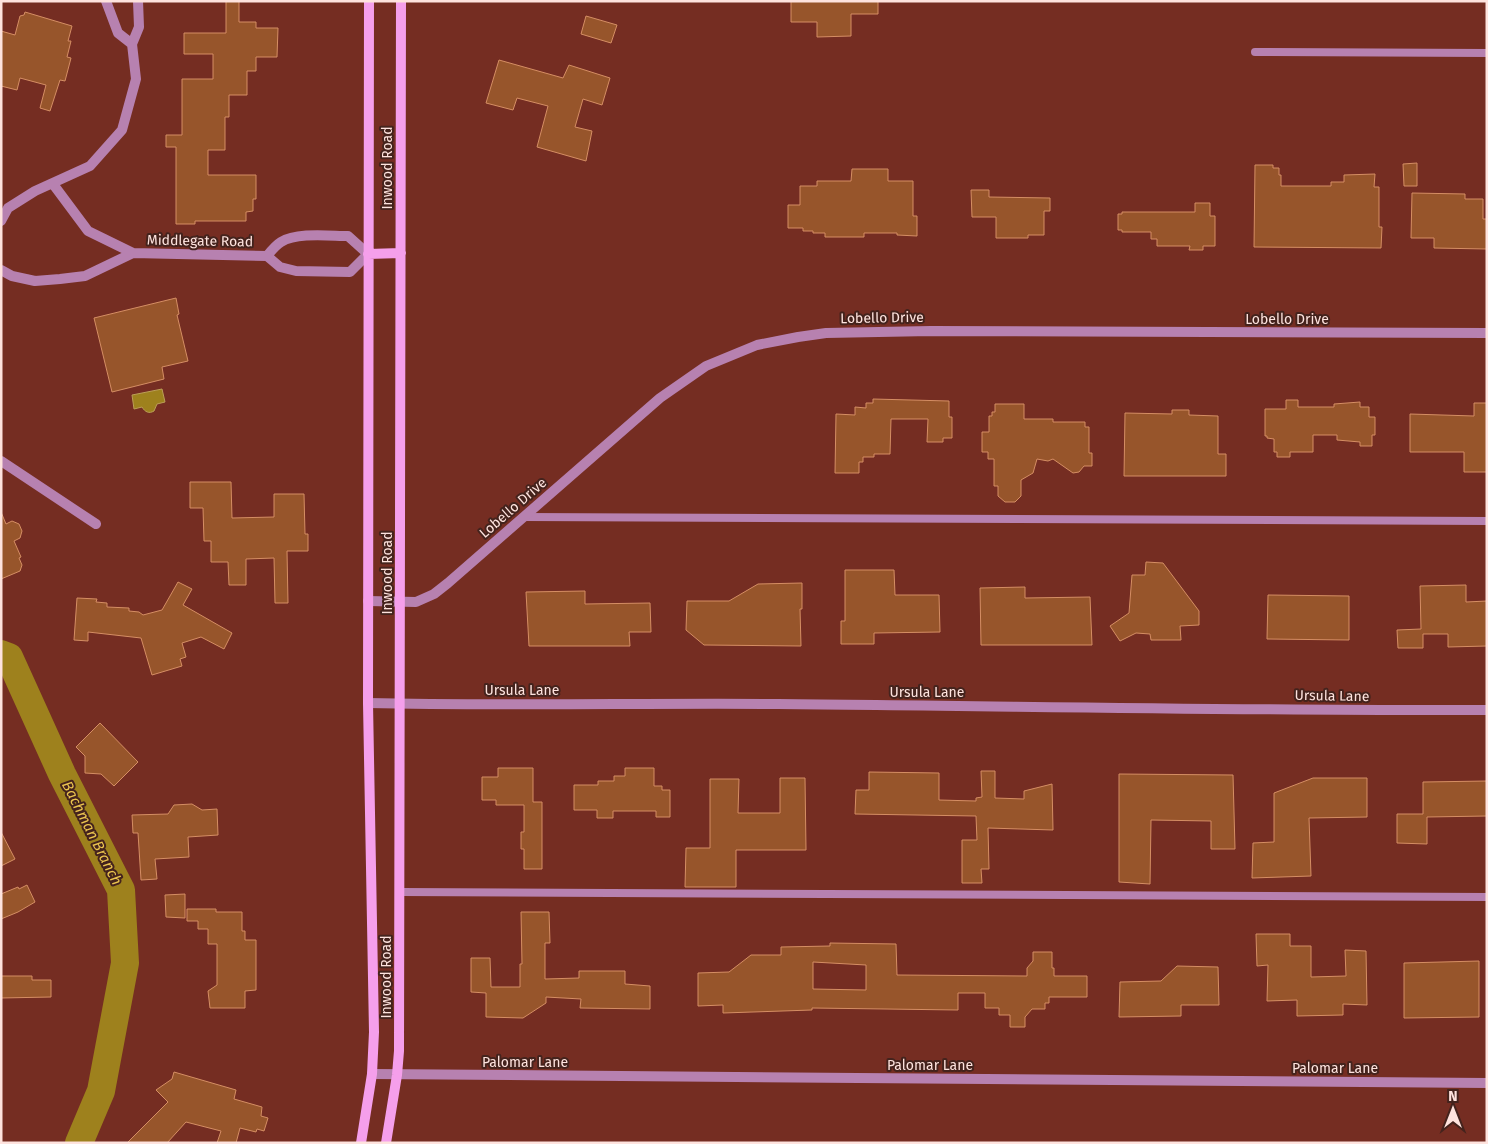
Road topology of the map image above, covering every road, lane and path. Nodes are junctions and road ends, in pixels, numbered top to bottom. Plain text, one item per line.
1 (106, 1) edge
2 (138, 1) edge
3 (369, 1) edge
4 (401, 1) edge
5 (132, 44) junction
6 (1255, 52) dead end
7 (1487, 53) edge
8 (53, 184) junction
9 (1, 221) edge
10 (401, 253) junction
11 (133, 254) junction
12 (368, 254) junction
13 (267, 256) junction
14 (1, 270) edge
15 (1487, 333) edge
16 (1, 461) edge
17 (524, 517) junction
18 (1487, 521) edge
19 (96, 524) dead end
20 (368, 601) junction
21 (401, 602) junction
22 (368, 703) junction
23 (400, 704) junction
24 (1487, 710) edge
25 (401, 892) junction
26 (1487, 897) edge
27 (372, 1074) junction
28 (397, 1075) junction
29 (1487, 1083) edge
30 (361, 1143) edge
31 (386, 1143) edge

1 - 5 street
2 - 5 street
3 - 12 main road, Inwood Road
4 - 10 main road, Inwood Road
5 - 8 street
6 - 7 lane
8 - 9 street
8 - 11 street, Middlegate Road
10 - 12 main road
10 - 21 main road, Inwood Road
11 - 13 street, Middlegate Road
11 - 14 street, Middlegate Road
12 - 13 street, Middlegate Road
12 - 13 street, Middlegate Road
12 - 20 main road, Inwood Road
15 - 17 street, Lobello Drive
16 - 19 street
17 - 18 lane
17 - 21 street, Lobello Drive
20 - 21 street, Lobello Drive
20 - 22 main road, Inwood Road
21 - 23 main road, Inwood Road
22 - 23 street, Ursula Lane
22 - 27 main road, Inwood Road
23 - 24 street, Ursula Lane
23 - 25 main road, Inwood Road
25 - 26 lane
25 - 28 main road, Inwood Road
27 - 28 street, Palomar Lane
27 - 30 main road, Inwood Road
28 - 29 street, Palomar Lane
28 - 31 main road, Inwood Road

